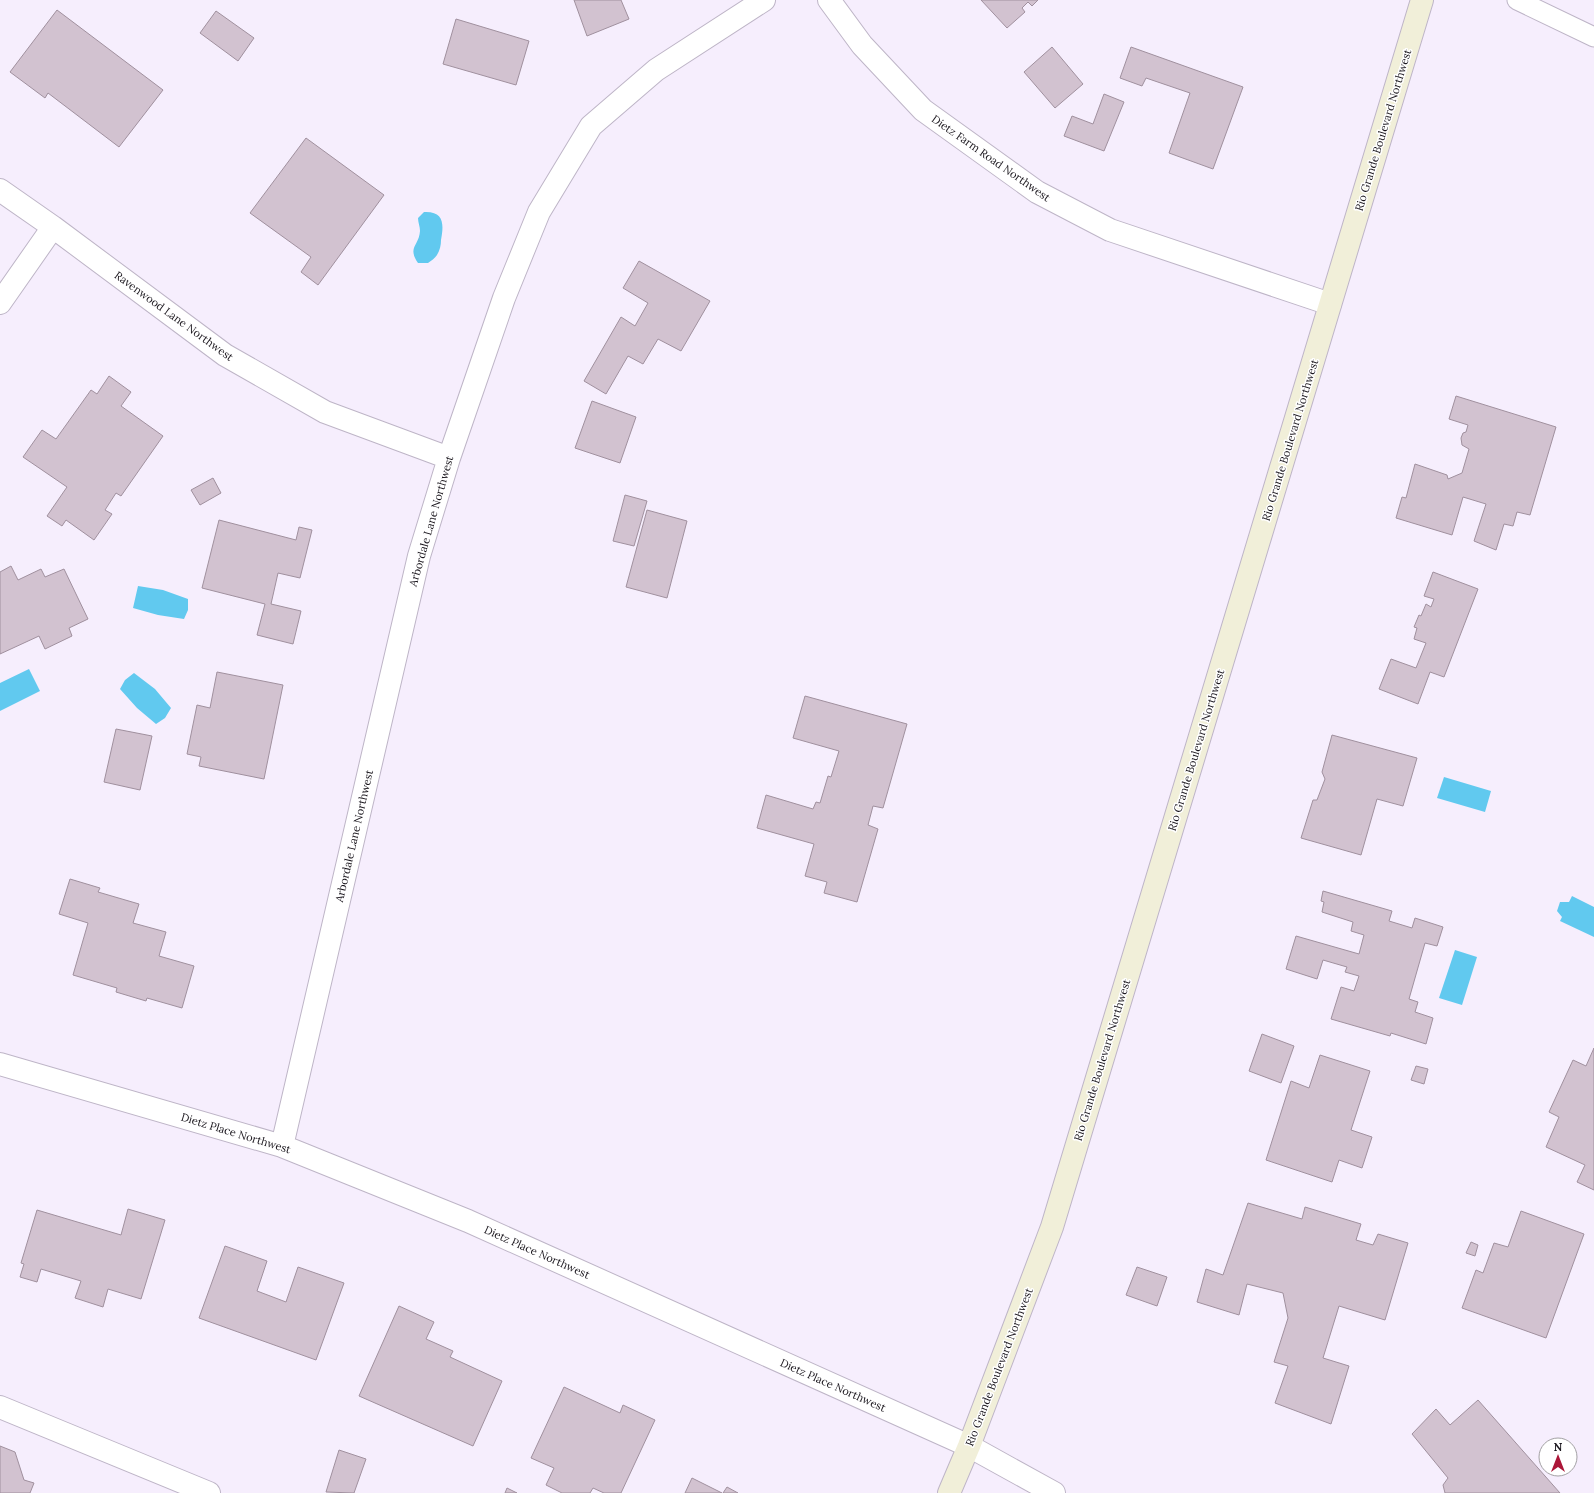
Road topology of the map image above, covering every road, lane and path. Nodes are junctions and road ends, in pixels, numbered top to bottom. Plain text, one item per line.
1 (764, 0) edge
2 (829, 0) edge
3 (1422, 0) edge
4 (1517, 0) edge
5 (1594, 37) edge
6 (0, 190) edge
7 (54, 227) junction
8 (0, 304) edge
9 (1330, 304) junction
10 (449, 458) junction
11 (0, 1064) edge
12 (282, 1146) junction
13 (0, 1407) edge
14 (969, 1446) junction
15 (209, 1493) edge
16 (949, 1493) edge
17 (1054, 1493) edge

1 - 10 street, Arbordale Lane Northwest
2 - 9 street, Dietz Farm Road Northwest
3 - 9 street, Rio Grande Boulevard Northwest
4 - 5 lane
6 - 7 street, Ravenwood Lane Northwest
7 - 8 street
7 - 10 street, Ravenwood Lane Northwest
9 - 14 street, Rio Grande Boulevard Northwest
10 - 12 street, Arbordale Lane Northwest
11 - 12 street, Dietz Place Northwest
12 - 14 street, Dietz Place Northwest
13 - 15 street
14 - 16 street, Rio Grande Boulevard Northwest
14 - 17 street, Dietz Place Northwest

